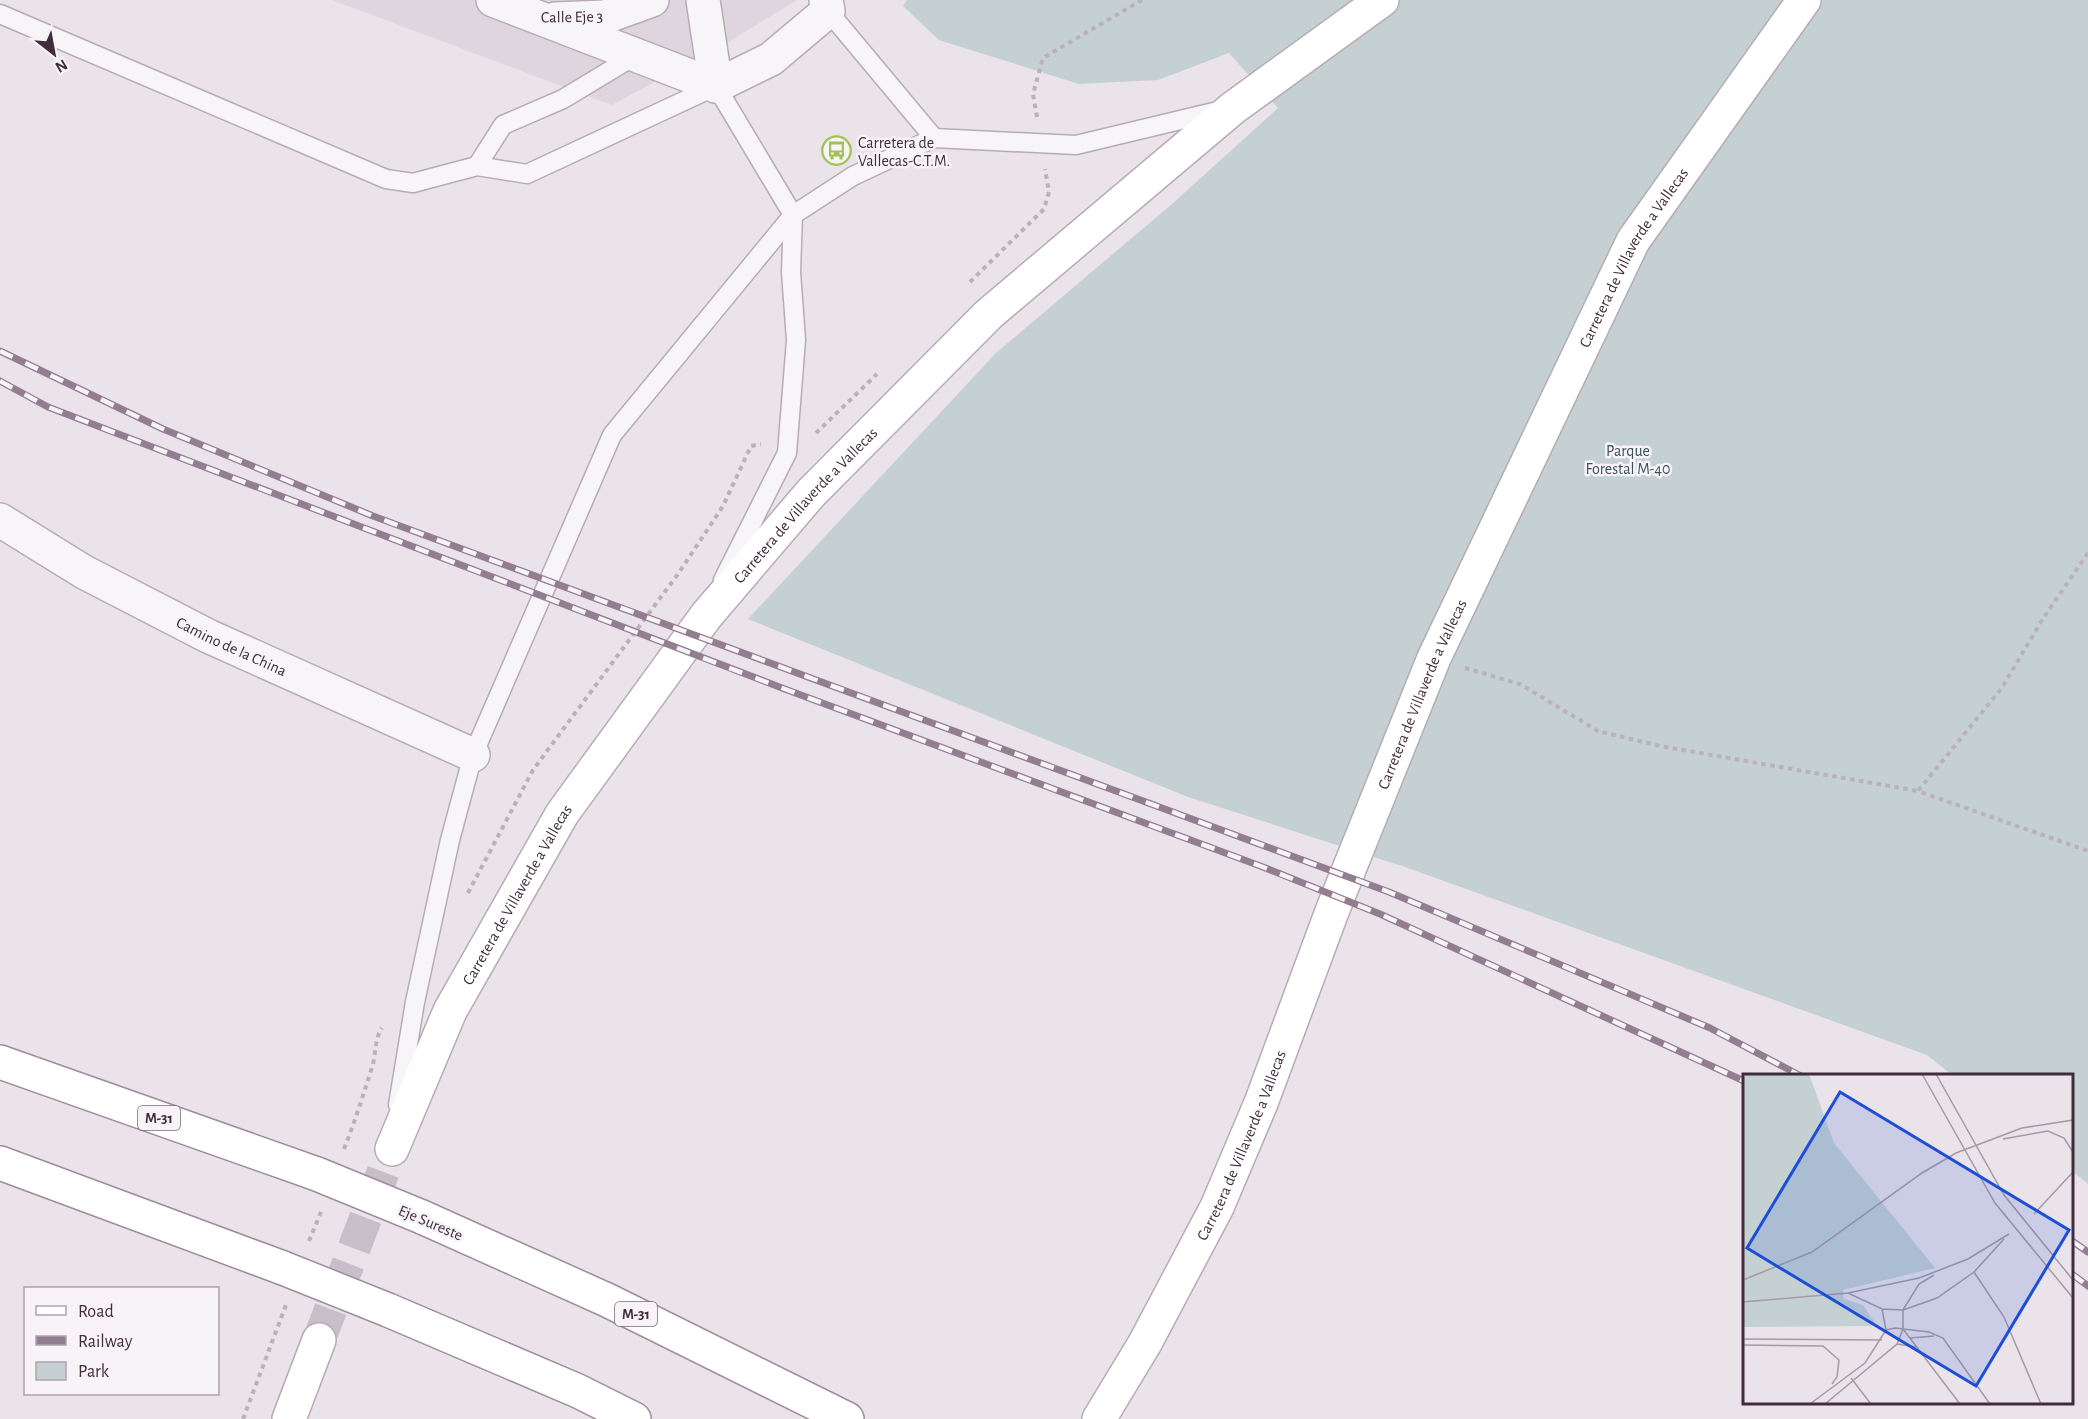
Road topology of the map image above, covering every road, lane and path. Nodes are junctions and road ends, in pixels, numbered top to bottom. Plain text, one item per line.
1 (493, 0) edge
2 (652, 0) edge
3 (703, 0) edge
4 (1142, 0) edge
5 (1382, 0) edge
6 (1804, 0) edge
7 (827, 5) edge
8 (0, 14) edge
9 (542, 19) junction
10 (636, 55) junction
11 (716, 86) junction
12 (1033, 94) dead end
13 (1233, 108) junction
14 (934, 138) junction
15 (477, 166) junction
16 (793, 215) junction
17 (767, 443) dead end
18 (0, 520) edge
19 (2088, 554) edge
20 (706, 616) junction
21 (1505, 681) dead end
22 (473, 755) junction
23 (1918, 791) junction
24 (2088, 850) edge
25 (463, 902) dead end
26 (377, 1035) dead end
27 (0, 1062) edge
28 (392, 1149) joint
29 (344, 1150) dead end
30 (0, 1163) edge
31 (323, 1206) dead end
32 (293, 1272) junction
33 (319, 1340) tunnel mouth
34 (243, 1419) edge
35 (291, 1419) edge
36 (634, 1419) edge
37 (847, 1419) edge
38 (1099, 1419) edge

1 - 9 street, Calle Eje 3
2 - 9 street, Calle Eje 3
3 - 11 street
4 - 12 path
5 - 13 main road, Carretera de Villaverde a Vallecas
6 - 38 main road, Carretera de Villaverde a Vallecas
7 - 11 street
7 - 14 lane
8 - 15 lane
9 - 10 street
10 - 11 street
10 - 15 lane
11 - 15 lane
11 - 16 lane
13 - 14 lane
13 - 20 main road, Carretera de Villaverde a Vallecas
14 - 16 lane
16 - 20 lane
16 - 22 lane
17 - 25 path
18 - 22 street, Camino de la China
19 - 23 path
20 - 28 main road, Carretera de Villaverde a Vallecas
21 - 23 path
22 - 28 lane
23 - 24 path
26 - 29 path
27 - 37 main road, Eje Sureste / M-31, bridge
30 - 32 main road
31 - 32 path
32 - 34 path
32 - 36 main road, bridge
33 - 35 main road

